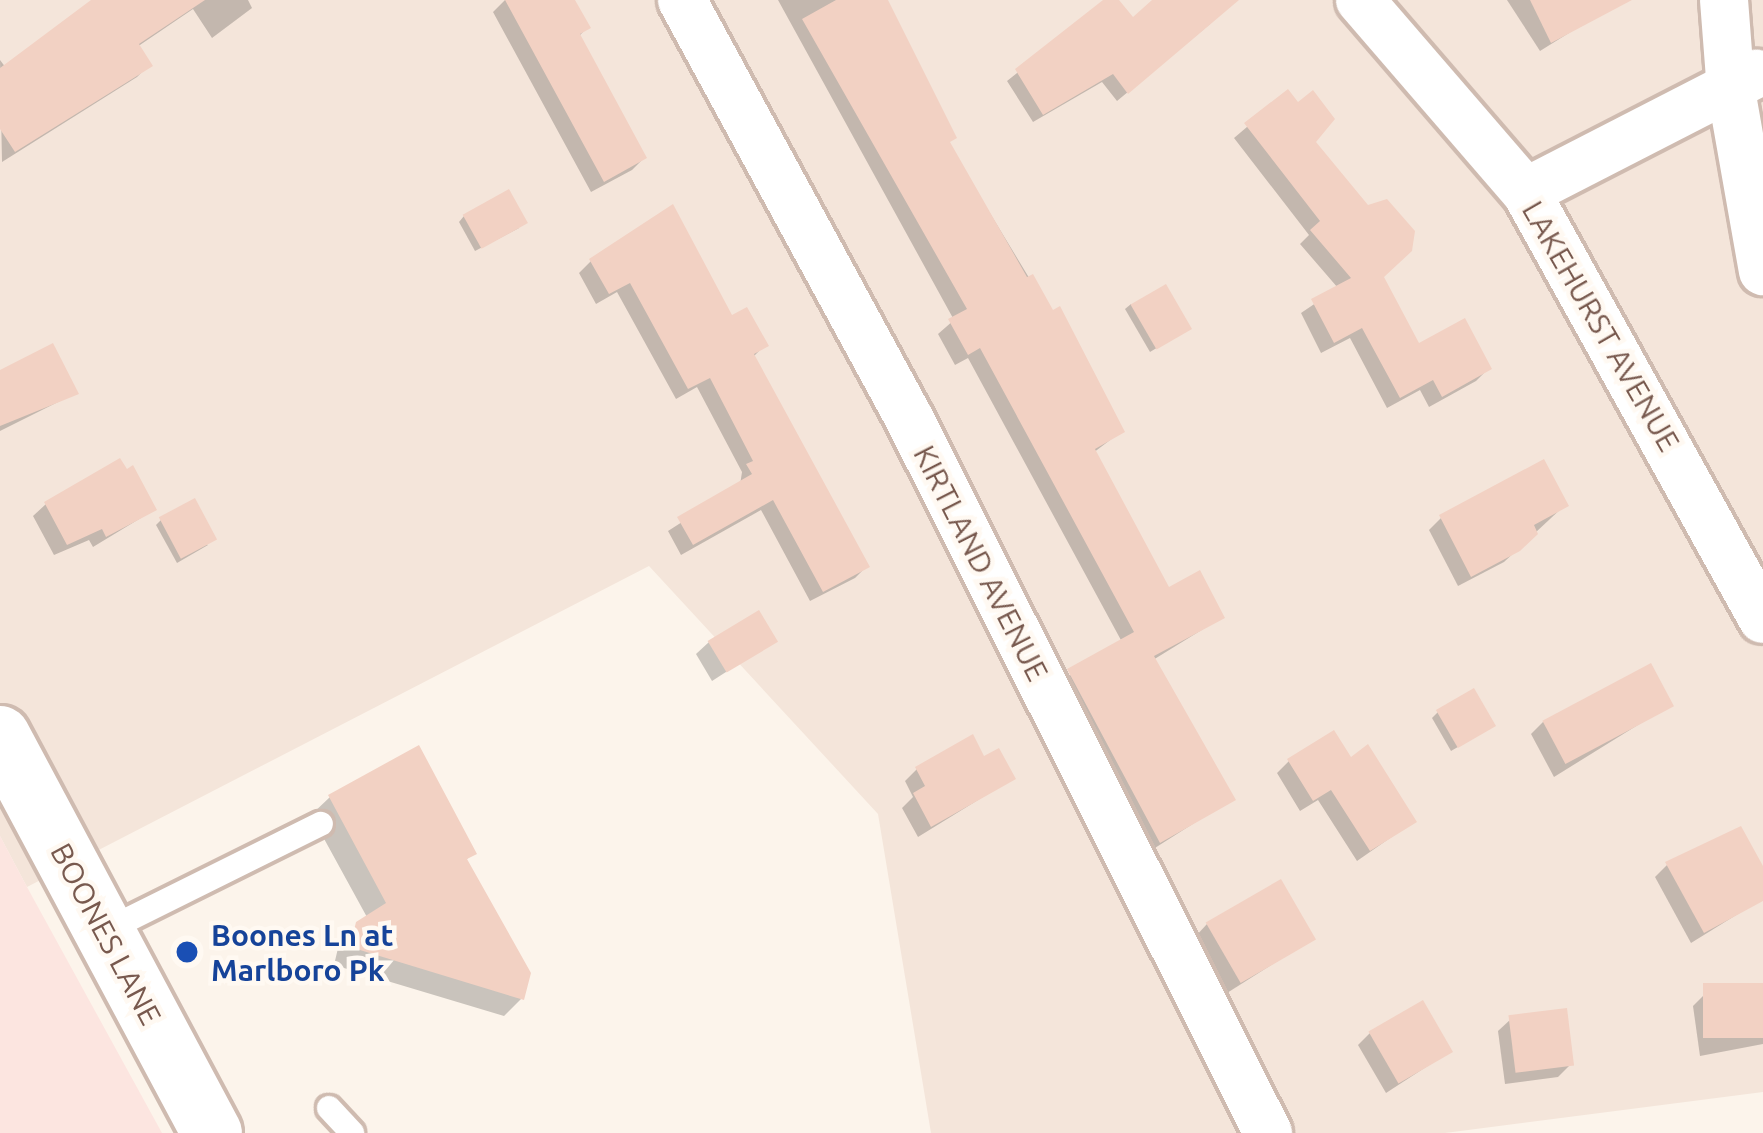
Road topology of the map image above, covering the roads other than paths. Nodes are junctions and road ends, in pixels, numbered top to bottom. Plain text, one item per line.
1 (682, 0) edge
2 (1360, 0) edge
3 (1724, 0) edge
4 (1747, 80) edge
5 (1526, 192) junction
6 (1763, 271) edge
7 (1763, 619) edge
8 (0, 736) edge
9 (321, 824) dead end
10 (105, 932) junction
11 (329, 1108) dead end
12 (212, 1133) edge
13 (352, 1133) edge
14 (1268, 1133) edge

1 - 14 street, KIRTLAND AVENUE
2 - 5 street, LAKEHURST AVENUE
3 - 4 street
4 - 5 street
4 - 6 street
5 - 7 street, LAKEHURST AVENUE
8 - 10 street, BOONES LANE
9 - 10 lane
10 - 12 street, BOONES LANE
11 - 13 lane

